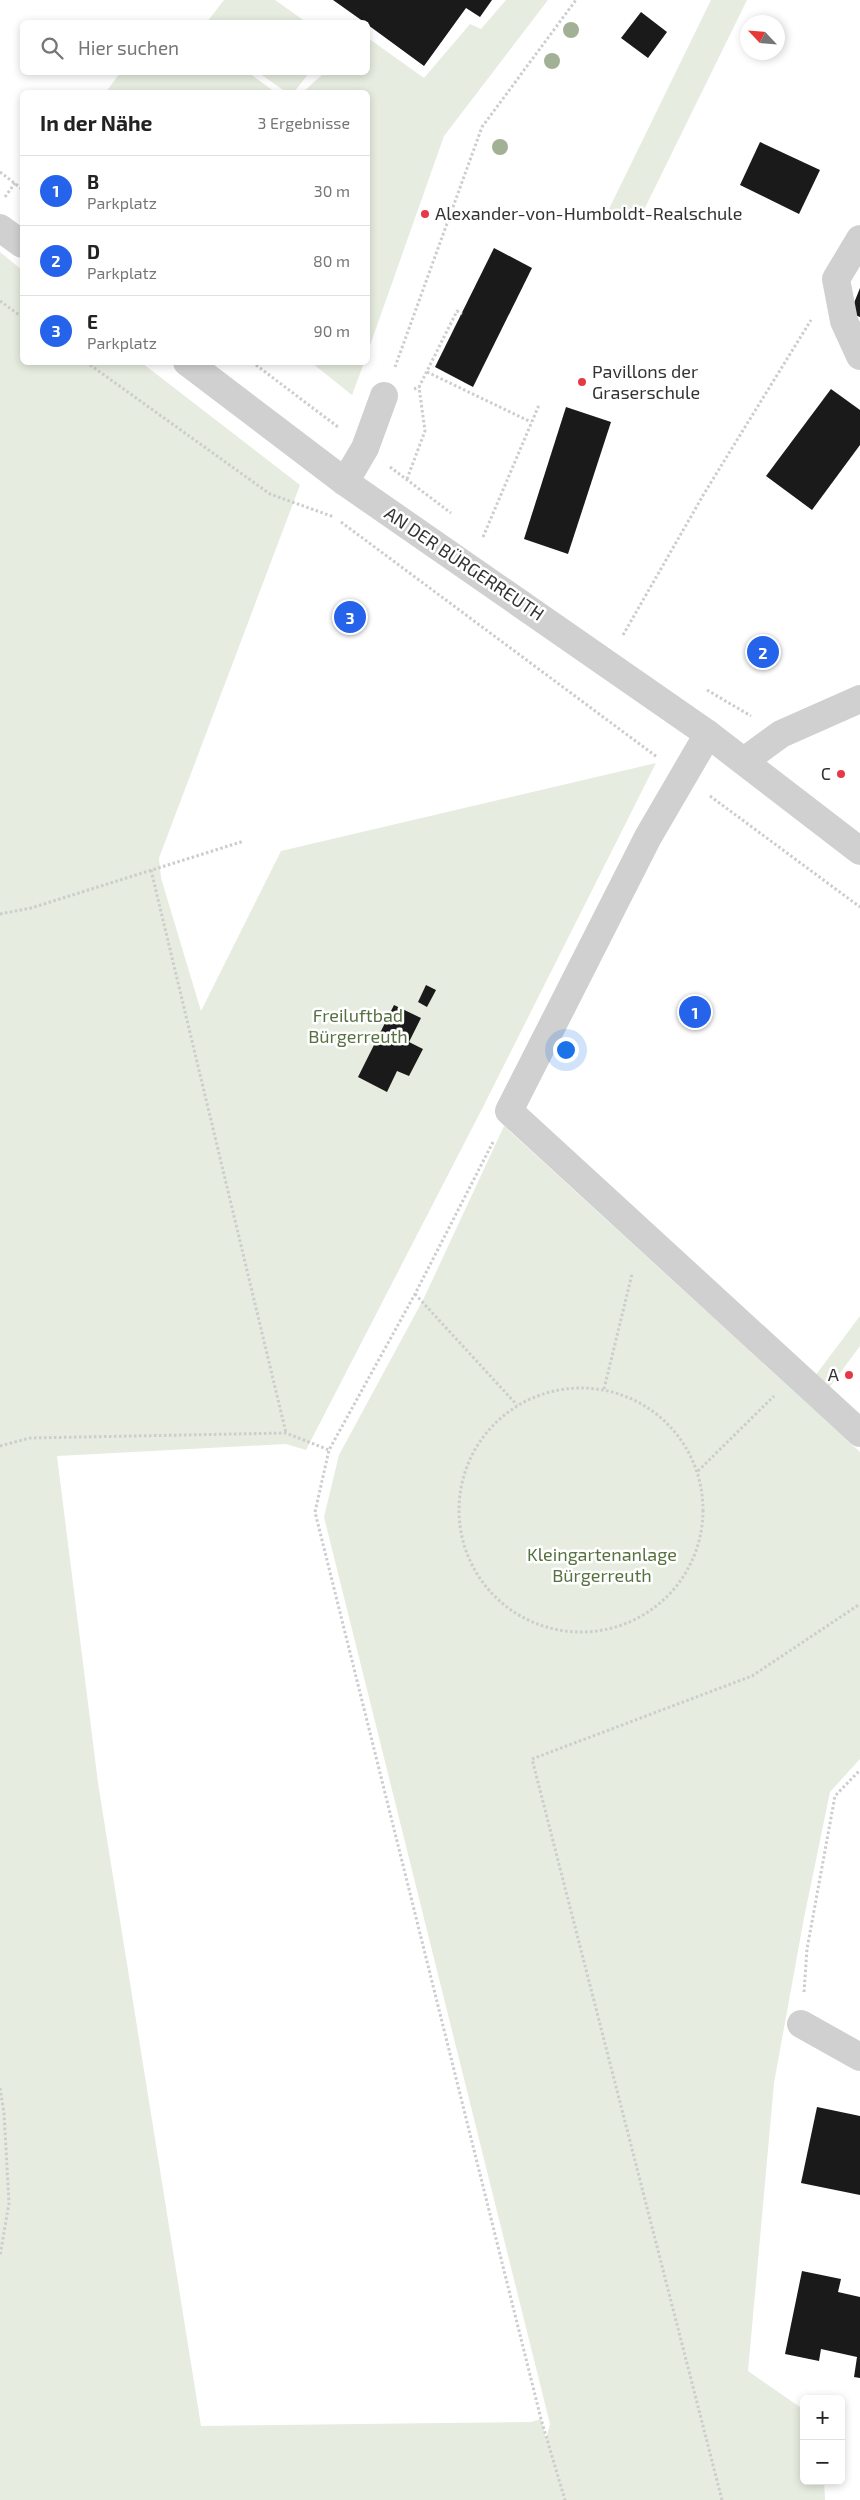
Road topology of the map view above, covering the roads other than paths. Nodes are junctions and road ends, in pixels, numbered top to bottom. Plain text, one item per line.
1 (0, 228) edge
2 (860, 239) edge
3 (20, 243) edge
4 (860, 356) edge
5 (191, 365) edge
6 (384, 396) road end
7 (345, 482) junction
8 (860, 699) edge
9 (708, 734) junction
10 (744, 760) junction
11 (860, 851) edge
12 (860, 1433) edge
13 (801, 2024) road end
14 (860, 2056) edge

1 - 3 street
2 - 4 street
5 - 7 street, AN DER BÜRGERREUTH
6 - 7 street
7 - 9 street, AN DER BÜRGERREUTH
8 - 10 street
9 - 10 street, AN DER BÜRGERREUTH
9 - 12 street
10 - 11 street, AN DER BÜRGERREUTH
13 - 14 street

